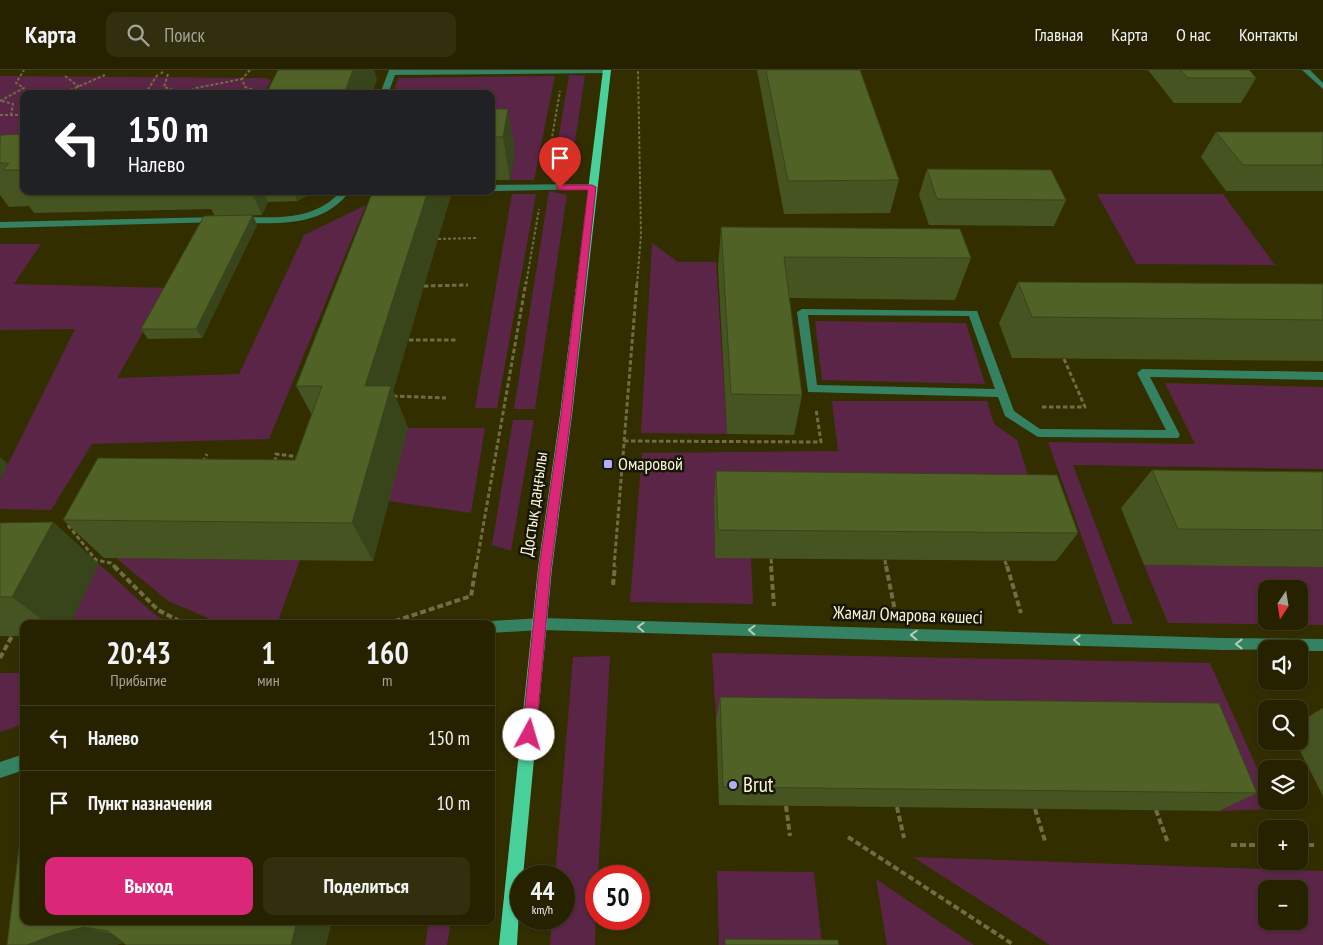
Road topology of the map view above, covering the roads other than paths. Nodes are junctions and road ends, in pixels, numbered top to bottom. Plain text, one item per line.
1 (564, 70) edge
2 (607, 70) edge
3 (1306, 70) edge
4 (392, 72) edge
5 (1323, 86) edge
6 (385, 90) edge
7 (592, 187) junction
8 (495, 188) edge
9 (343, 195) edge
10 (0, 225) edge
11 (1323, 376) edge
12 (1002, 393) junction
13 (541, 624) junction
14 (495, 627) edge
15 (1323, 645) edge
16 (20, 763) edge
17 (0, 770) edge
18 (508, 945) edge

1 - 2 street
1 - 4 street
2 - 7 main road, Достық даңғылы
3 - 5 street
4 - 6 street
7 - 8 street
7 - 13 main road, Достық даңғылы
9 - 10 street
11 - 12 street
12 - 12 street
13 - 14 street, Жамал Омарова көшесі
15 -> 13 street, Жамал Омарова көшесі
13 - 18 main road, Достық даңғылы
16 - 17 street

